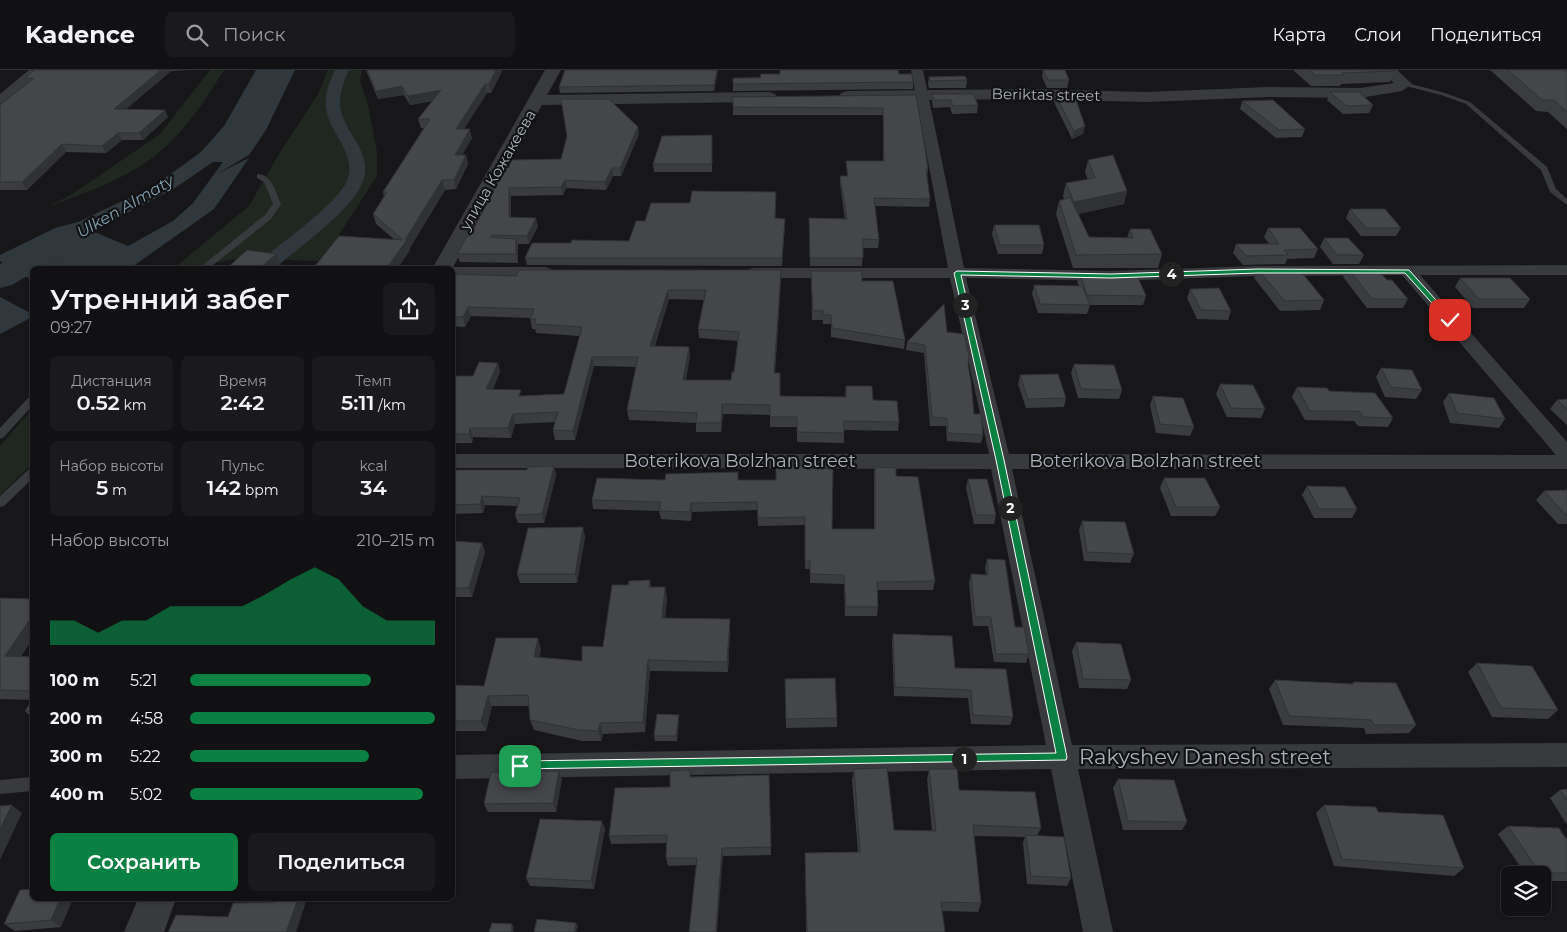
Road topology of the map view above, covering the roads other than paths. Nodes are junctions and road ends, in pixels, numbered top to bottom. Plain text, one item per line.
1 (36, 70) edge
2 (553, 70) edge
3 (918, 70) edge
4 (1388, 70) edge
5 (1404, 84) junction
6 (921, 95) junction
7 (833, 96) edge
8 (784, 97) edge
9 (0, 100) edge
10 (537, 100) junction
11 (260, 176) dead end
12 (1567, 202) edge
13 (206, 266) edge
14 (444, 266) edge
15 (1567, 270) edge
16 (1406, 271) junction
17 (455, 272) edge
18 (561, 272) edge
19 (740, 273) edge
20 (957, 273) junction
21 (30, 402) edge
22 (0, 435) edge
23 (1567, 455) edge
24 (1000, 460) junction
25 (455, 461) edge
26 (1567, 462) edge
27 (30, 475) edge
28 (0, 503) edge
29 (1567, 755) edge
30 (1062, 757) junction
31 (455, 767) edge
32 (30, 784) edge
33 (0, 787) edge
34 (156, 901) edge
35 (144, 932) edge
36 (1098, 932) edge

1 - 9 street
2 - 10 street, улица Кожакеева
3 - 6 street
4 - 5 street
5 - 6 street, Beriktas street
5 - 12 lane
6 - 7 street, Beriktas street
6 - 20 street
8 - 10 street
10 - 14 street, улица Кожакеева
11 - 13 lane
15 - 16 street
16 - 20 street
16 - 23 street
17 - 18 street
19 - 20 street
20 - 24 street
21 - 22 lane
24 - 25 street, Boterikova Bolzhan street
24 - 26 street, Boterikova Bolzhan street
24 - 30 street
27 - 28 lane
29 - 30 street, Rakyshev Danesh street
30 - 31 street, Rakyshev Danesh street
30 - 36 street
32 - 33 lane
34 - 35 street

